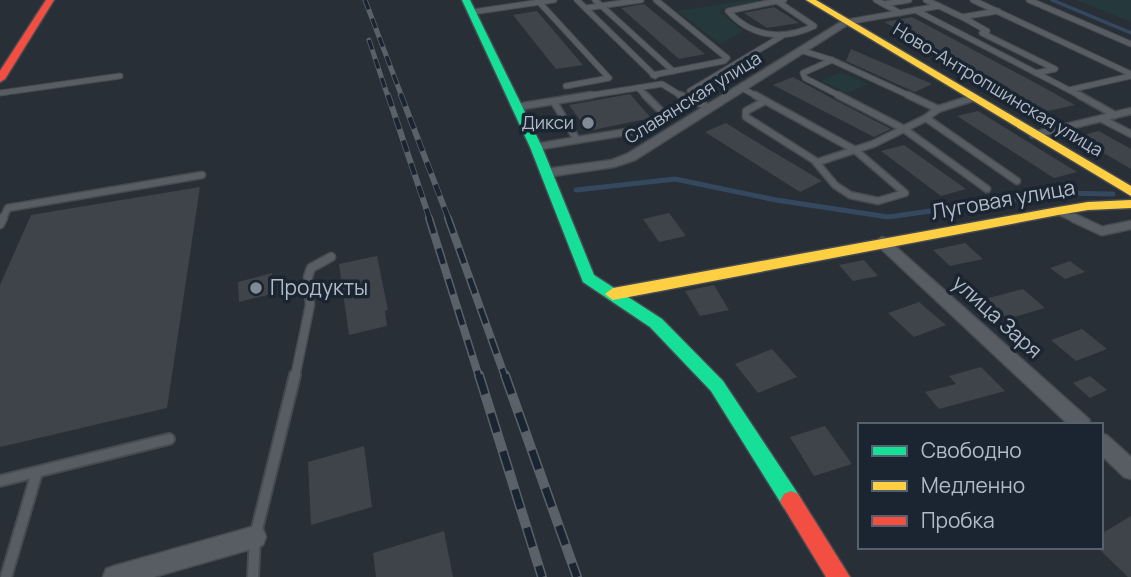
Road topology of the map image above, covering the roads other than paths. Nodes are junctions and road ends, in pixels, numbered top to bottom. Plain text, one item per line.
1 (50, 0) edge
2 (554, 0) edge
3 (577, 0) edge
4 (595, 0) edge
5 (641, 0) edge
6 (656, 0) edge
7 (784, 0) edge
8 (810, 0) edge
9 (876, 0) edge
10 (909, 0) edge
11 (926, 0) edge
12 (973, 0) edge
13 (1029, 0) edge
14 (777, 1) edge
15 (539, 2) junction
16 (884, 4) junction
17 (470, 6) edge
18 (601, 6) junction
19 (939, 6) junction
20 (586, 8) junction
21 (915, 10) junction
22 (998, 11) junction
23 (900, 13) junction
24 (962, 18) junction
25 (847, 22) junction
26 (788, 33) junction
27 (982, 33) junction
28 (965, 36) junction
29 (1131, 44) edge
30 (803, 51) junction
31 (727, 58) junction
32 (832, 60) junction
33 (738, 62) junction
34 (673, 71) junction
35 (1036, 73) junction
36 (653, 75) junction
37 (1131, 75) edge
38 (120, 76) dead end
39 (0, 79) edge
40 (662, 84) junction
41 (566, 86) dead end
42 (638, 88) junction
43 (742, 88) junction
44 (1069, 90) junction
45 (690, 91) dead end
46 (0, 93) edge
47 (973, 98) junction
48 (765, 101) junction
49 (554, 102) junction
50 (517, 107) junction
51 (709, 108) junction
52 (938, 108) junction
53 (1131, 111) edge
54 (1115, 115) junction
55 (926, 118) junction
56 (1101, 119) junction
57 (904, 129) junction
58 (1131, 134) edge
59 (1033, 135) junction
60 (577, 140) junction
61 (536, 147) junction
62 (855, 150) junction
63 (818, 163) junction
64 (545, 173) junction
65 (202, 175) dead end
66 (1017, 181) dead end
67 (987, 189) dead end
68 (1131, 192) edge
69 (1131, 204) edge
70 (1058, 211) junction
71 (0, 224) edge
72 (1131, 225) edge
73 (882, 242) junction
74 (331, 257) dead end
75 (613, 295) junction
76 (1080, 423) edge
77 (169, 439) dead end
78 (1103, 444) edge
79 (1131, 470) edge
80 (37, 472) junction
81 (0, 481) edge
82 (255, 537) junction
83 (6, 577) edge
84 (114, 577) edge
85 (253, 577) edge
86 (839, 577) edge

1 - 39 street
2 - 15 lane
3 - 20 lane
4 - 18 lane
5 - 18 lane
6 - 31 lane
7 - 14 lane
8 - 25 street, Ново-Антропшинская улица
9 - 16 lane
10 - 16 lane
11 - 19 lane
12 - 22 lane
13 - 29 lane
14 - 26 lane
14 - 26 lane
15 - 17 lane
15 - 41 lane
16 - 23 lane
17 - 50 street
18 - 20 lane
18 - 34 lane
19 - 21 lane
19 - 24 lane
20 - 36 lane
21 - 23 lane
21 - 28 lane
22 - 24 lane
22 - 37 lane
23 - 25 lane
24 - 27 lane
25 - 30 street, Славянская улица
25 - 47 street, Ново-Антропшинская улица
26 - 33 lane
27 - 28 lane
27 - 35 lane
28 - 35 lane
30 - 32 lane
30 - 43 street, Славянская улица
31 - 33 lane
31 - 34 lane
32 - 52 lane
32 - 57 lane
33 - 45 lane
34 - 36 lane
35 - 44 lane
36 - 40 lane
37 - 44 lane
38 - 46 lane
40 - 42 lane
40 - 51 lane
42 - 49 lane
42 - 60 lane
43 - 48 lane
43 - 51 street, Славянская улица
44 - 54 lane
47 - 52 lane
47 - 59 street, Ново-Антропшинская улица
48 - 62 lane
48 - 63 lane
49 - 50 lane
49 - 60 lane
50 - 61 street
51 - 64 street, Славянская улица
52 - 55 lane
53 - 54 lane
54 - 56 lane
55 - 57 lane
55 - 66 lane
56 - 58 lane
56 - 59 lane
57 - 62 lane
57 - 67 lane
59 - 68 street, Ново-Антропшинская улица
60 - 61 lane
61 - 64 street
62 - 63 lane
62 - 63 lane
64 - 75 street
65 - 71 lane
69 - 70 street, Луговая улица
70 - 72 lane
70 - 73 street, Луговая улица
73 - 75 street, Луговая улица
73 - 76 street, улица Заря
74 - 82 lane
75 - 86 street
77 - 80 lane
78 - 79 street
80 - 81 lane
80 - 83 lane
82 - 84 street
82 - 85 lane

